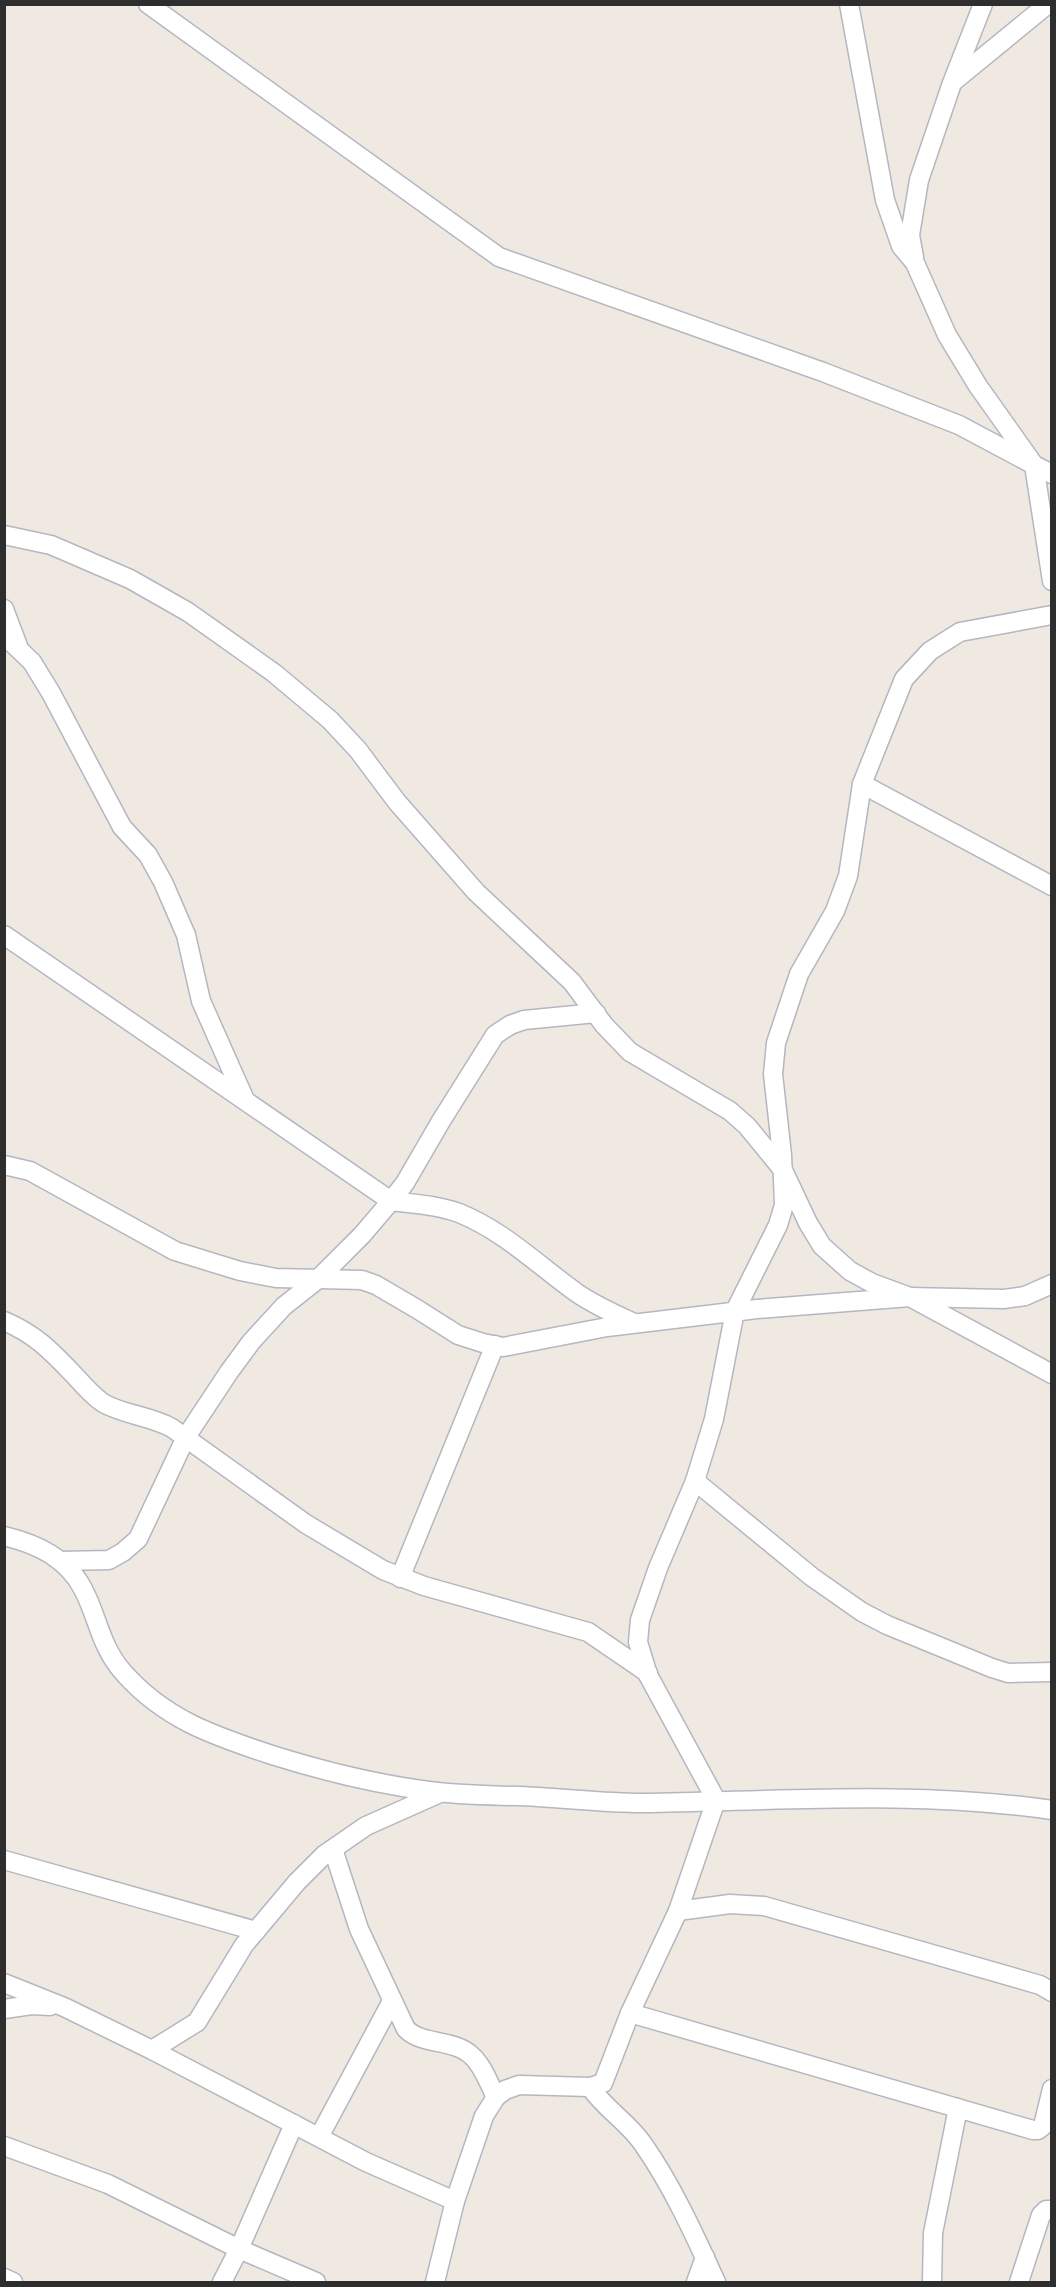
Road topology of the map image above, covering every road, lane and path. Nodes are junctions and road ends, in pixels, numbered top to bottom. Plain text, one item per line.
1 (148, 4) edge
2 (849, 4) edge
3 (983, 4) edge
4 (1048, 4) edge
5 (952, 83) junction
6 (915, 263) junction
7 (1034, 465) junction
8 (1052, 474) edge
9 (4, 535) edge
10 (1052, 581) edge
11 (4, 609) edge
12 (1052, 615) edge
13 (4, 635) edge
14 (19, 647) junction
15 (862, 784) junction
16 (1052, 886) edge
17 (4, 935) edge
18 (596, 1013) junction
19 (245, 1101) junction
20 (4, 1165) edge
21 (783, 1170) junction
22 (391, 1201) junction
23 (317, 1280) junction
24 (1052, 1284) edge
25 (910, 1297) junction
26 (735, 1311) junction
27 (4, 1321) edge
28 (634, 1323) junction
29 (495, 1345) junction
30 (1052, 1374) edge
31 (186, 1437) junction
32 (695, 1481) junction
33 (4, 1536) edge
34 (60, 1560) junction
35 (400, 1578) junction
36 (1052, 1672) edge
37 (648, 1673) junction
38 (442, 1792) junction
39 (716, 1800) junction
40 (1052, 1810) edge
41 (333, 1849) junction
42 (4, 1860) edge
43 (678, 1911) junction
44 (256, 1931) junction
45 (4, 1983) edge
46 (1052, 1992) edge
47 (392, 2001) junction
48 (64, 2007) junction
49 (4, 2009) edge
50 (630, 2013) junction
51 (152, 2050) junction
52 (590, 2087) junction
53 (1052, 2089) edge
54 (496, 2097) junction
55 (958, 2108) junction
56 (294, 2124) junction
57 (319, 2137) junction
58 (4, 2146) edge
59 (455, 2201) junction
60 (1052, 2210) edge
61 (239, 2249) junction
62 (705, 2257) junction
63 (4, 2278) edge
64 (13, 2283) edge
65 (222, 2283) edge
66 (315, 2283) edge
67 (435, 2283) edge
68 (696, 2283) edge
69 (716, 2283) edge
70 (932, 2283) edge
71 (1019, 2283) edge

1 - 7 street
2 - 6 street
3 - 5 street
4 - 5 street
5 - 6 street
6 - 7 street
7 - 8 street
7 - 10 street
9 - 18 street
11 - 14 street
12 - 15 street
13 - 14 street
14 - 19 street
15 - 16 street
15 - 21 street
17 - 19 street
18 - 21 street
18 - 22 street
19 - 22 street
20 - 23 street
21 - 25 street
21 - 26 street
22 - 23 street
22 - 28 street
23 - 29 street
23 - 31 street
24 - 25 street
25 - 26 street
25 - 30 street
26 - 28 street
26 - 32 street
27 - 31 street
28 - 29 street
29 - 35 street
31 - 34 street
31 - 35 street
32 - 36 street
32 - 37 street
33 - 34 street
34 - 38 street
35 - 37 street
37 - 39 street
38 - 39 street
38 - 41 street
39 - 40 street
39 - 43 street
41 - 44 street
41 - 47 street
42 - 44 street
43 - 46 street
43 - 50 street
44 - 51 street
45 - 48 street
47 - 54 street
47 - 57 street
48 - 49 street
48 - 51 street
50 - 52 street
50 - 55 street
51 - 56 street
52 - 54 street
52 - 62 street
53 - 55 street
54 - 59 street
55 - 70 street
56 - 57 street
56 - 61 street
57 - 59 street
58 - 61 street
59 - 67 street
60 - 71 street
61 - 65 street
61 - 66 street
62 - 68 street
62 - 69 street
63 - 64 street

